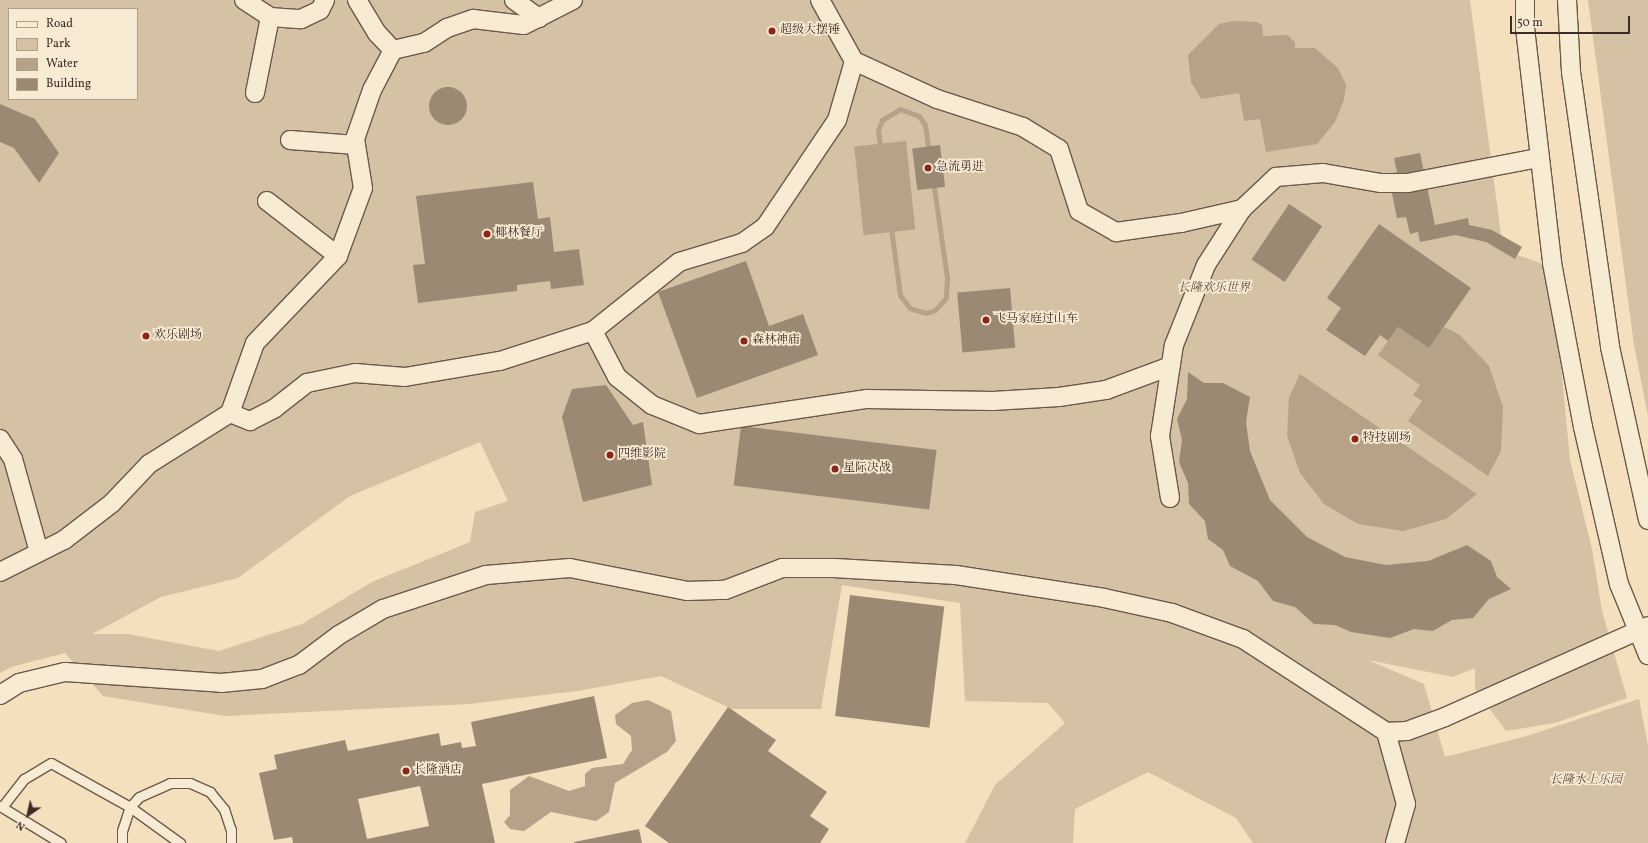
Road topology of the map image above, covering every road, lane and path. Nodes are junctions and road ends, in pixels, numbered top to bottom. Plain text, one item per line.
1 (244, 0) edge
2 (325, 0) edge
3 (357, 0) edge
4 (514, 0) edge
5 (573, 0) edge
6 (820, 0) edge
7 (1525, 0) edge
8 (1567, 0) edge
9 (270, 17) junction
10 (539, 18) junction
11 (393, 50) junction
12 (854, 61) junction
13 (255, 93) dead end
14 (290, 140) dead end
15 (356, 145) junction
16 (1538, 158) junction
17 (267, 201) dead end
18 (1242, 209) junction
19 (338, 256) junction
20 (593, 330) junction
21 (1171, 366) junction
22 (230, 413) junction
23 (0, 438) edge
24 (1170, 498) dead end
25 (1648, 520) edge
26 (39, 552) junction
27 (0, 572) edge
28 (1643, 628) edge
29 (1648, 655) edge
30 (0, 695) edge
31 (1386, 732) junction
32 (1, 806) edge
33 (130, 807) junction
34 (60, 843) edge
35 (122, 843) edge
36 (180, 843) edge
37 (231, 843) edge
38 (1395, 843) edge

1 - 9 street
2 - 9 street
3 - 11 street
4 - 10 street
5 - 10 street
6 - 12 street
7 - 16 street
8 - 25 street
9 - 13 street
10 - 11 street
11 - 15 street
12 - 18 street
12 - 20 street
14 - 15 street
15 - 19 street
16 - 18 street
16 - 28 street
17 - 19 street
18 - 21 street
19 - 22 street
20 - 21 street
20 - 22 street
21 - 24 street
22 - 26 street
23 - 26 street
26 - 27 street
28 - 29 street
28 - 31 street
30 - 31 street
31 - 38 street
32 - 33 lane
32 - 34 lane
33 - 35 lane
33 - 36 lane
33 - 37 lane

